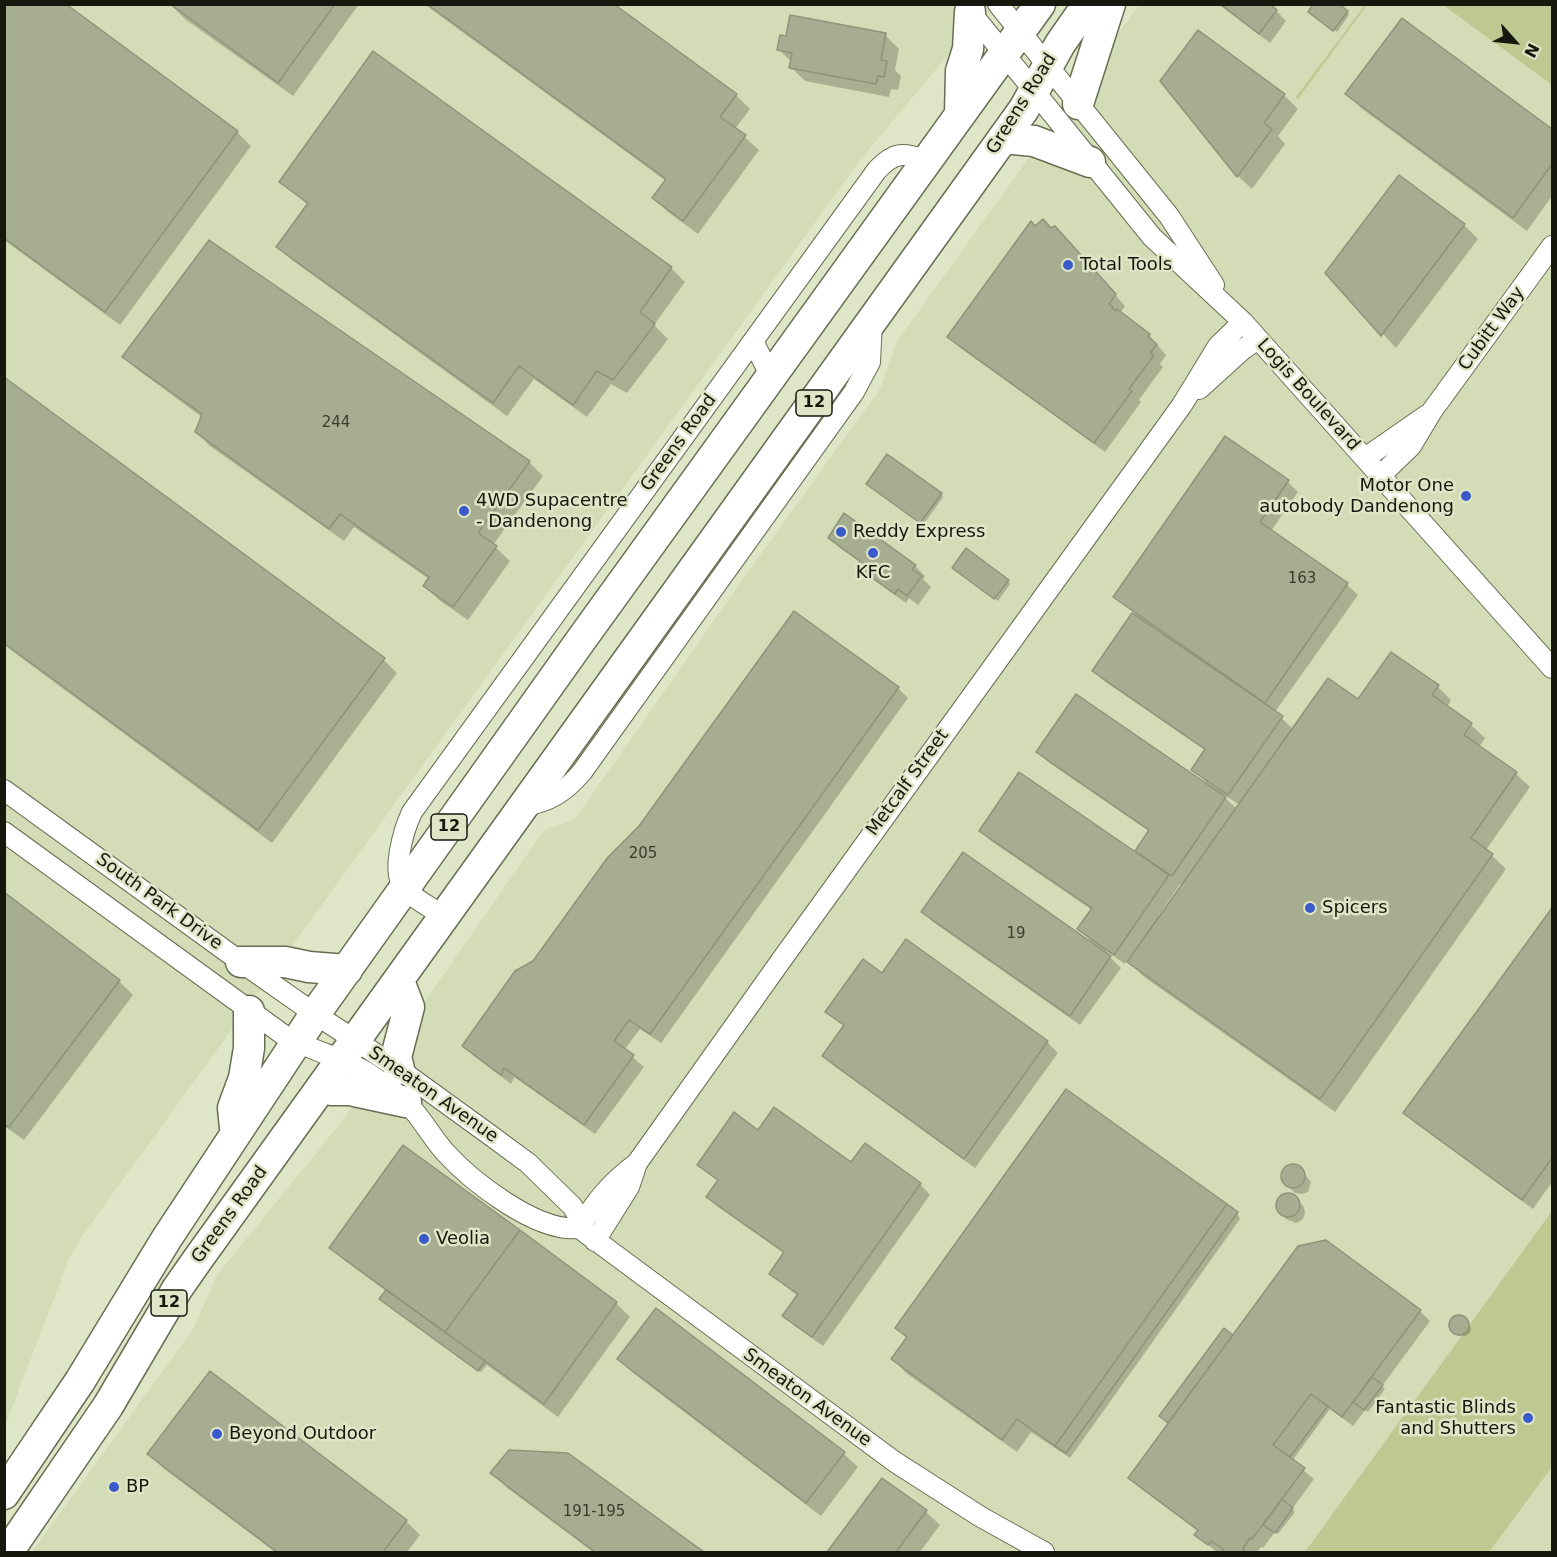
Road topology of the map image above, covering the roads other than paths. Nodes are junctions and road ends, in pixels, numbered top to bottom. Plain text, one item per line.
1 (1040, 4) edge
2 (1088, 4) edge
3 (1110, 4) edge
4 (977, 7) edge
5 (1012, 43) junction
6 (1041, 79) junction
7 (1078, 104) junction
8 (960, 114) junction
9 (1003, 138) junction
10 (926, 160) junction
11 (1090, 162) junction
12 (1552, 246) edge
13 (1237, 316) junction
14 (1258, 339) junction
15 (753, 341) junction
16 (771, 377) junction
17 (1182, 405) junction
18 (1432, 411) junction
19 (1365, 458) junction
20 (1380, 476) junction
21 (1552, 668) edge
22 (4, 790) edge
23 (4, 832) edge
24 (405, 889) junction
25 (444, 916) junction
26 (241, 962) junction
27 (347, 970) junction
28 (399, 981) junction
29 (249, 1011) junction
30 (315, 1014) junction
31 (296, 1042) junction
32 (348, 1051) junction
33 (399, 1069) junction
34 (322, 1088) junction
35 (406, 1102) junction
36 (236, 1134) junction
37 (637, 1163) junction
38 (579, 1228) junction
39 (595, 1241) junction
40 (4, 1494) edge
41 (8, 1552) edge
42 (1044, 1552) edge

1 - 5 main road, Greens Road / 12
2 - 6 main road, Greens Road / 12
3 - 7 main road
4 - 5 street
4 - 5 street
4 - 8 main road
5 - 6 street
5 - 6 street
5 - 8 main road, Greens Road / 12
6 - 7 street, Logis Boulevard
6 - 9 main road, Greens Road / 12
6 - 11 street, Logis Boulevard
7 - 13 street, Logis Boulevard
8 - 10 main road, Greens Road / 12
9 - 11 main road
9 - 25 main road, Greens Road / 12
10 - 15 street, Greens Road
10 - 16 main road, Greens Road / 12
11 - 13 street, Logis Boulevard
12 - 18 street, Cubitt Way
13 - 14 street, Logis Boulevard
13 - 17 street, Metcalf Street
14 - 17 street, Metcalf Street
14 - 19 street, Logis Boulevard
15 - 16 street
15 - 24 street, Greens Road
16 - 24 main road, Greens Road / 12
17 - 37 street, Metcalf Street
18 - 19 street, Cubitt Way
18 - 20 street, Cubitt Way
19 - 20 street, Logis Boulevard
20 - 21 street, Logis Boulevard
22 - 26 street, South Park Drive
23 - 29 street, South Park Drive
24 - 25 street
24 - 27 main road, Greens Road / 12
25 - 28 main road, Greens Road / 12
26 - 27 main road
26 - 30 street, South Park Drive
27 - 30 main road, Greens Road / 12
28 - 32 main road, Greens Road / 12
28 - 33 main road
29 - 31 street, South Park Drive
29 - 36 main road
30 - 31 main road, Greens Road / 12
30 - 32 street, South Park Drive
31 - 32 street, South Park Drive
31 - 36 main road, Greens Road / 12
32 - 33 street, Smeaton Avenue
32 - 34 main road, Greens Road / 12
32 - 35 street, Smeaton Avenue
33 - 38 street, Smeaton Avenue
34 - 35 main road
34 - 41 main road, Greens Road / 12
35 - 38 street, Smeaton Avenue
36 - 40 main road, Greens Road / 12
37 - 38 street, Metcalf Street
37 - 39 street, Metcalf Street
38 - 39 street, Smeaton Avenue
39 - 42 street, Smeaton Avenue

